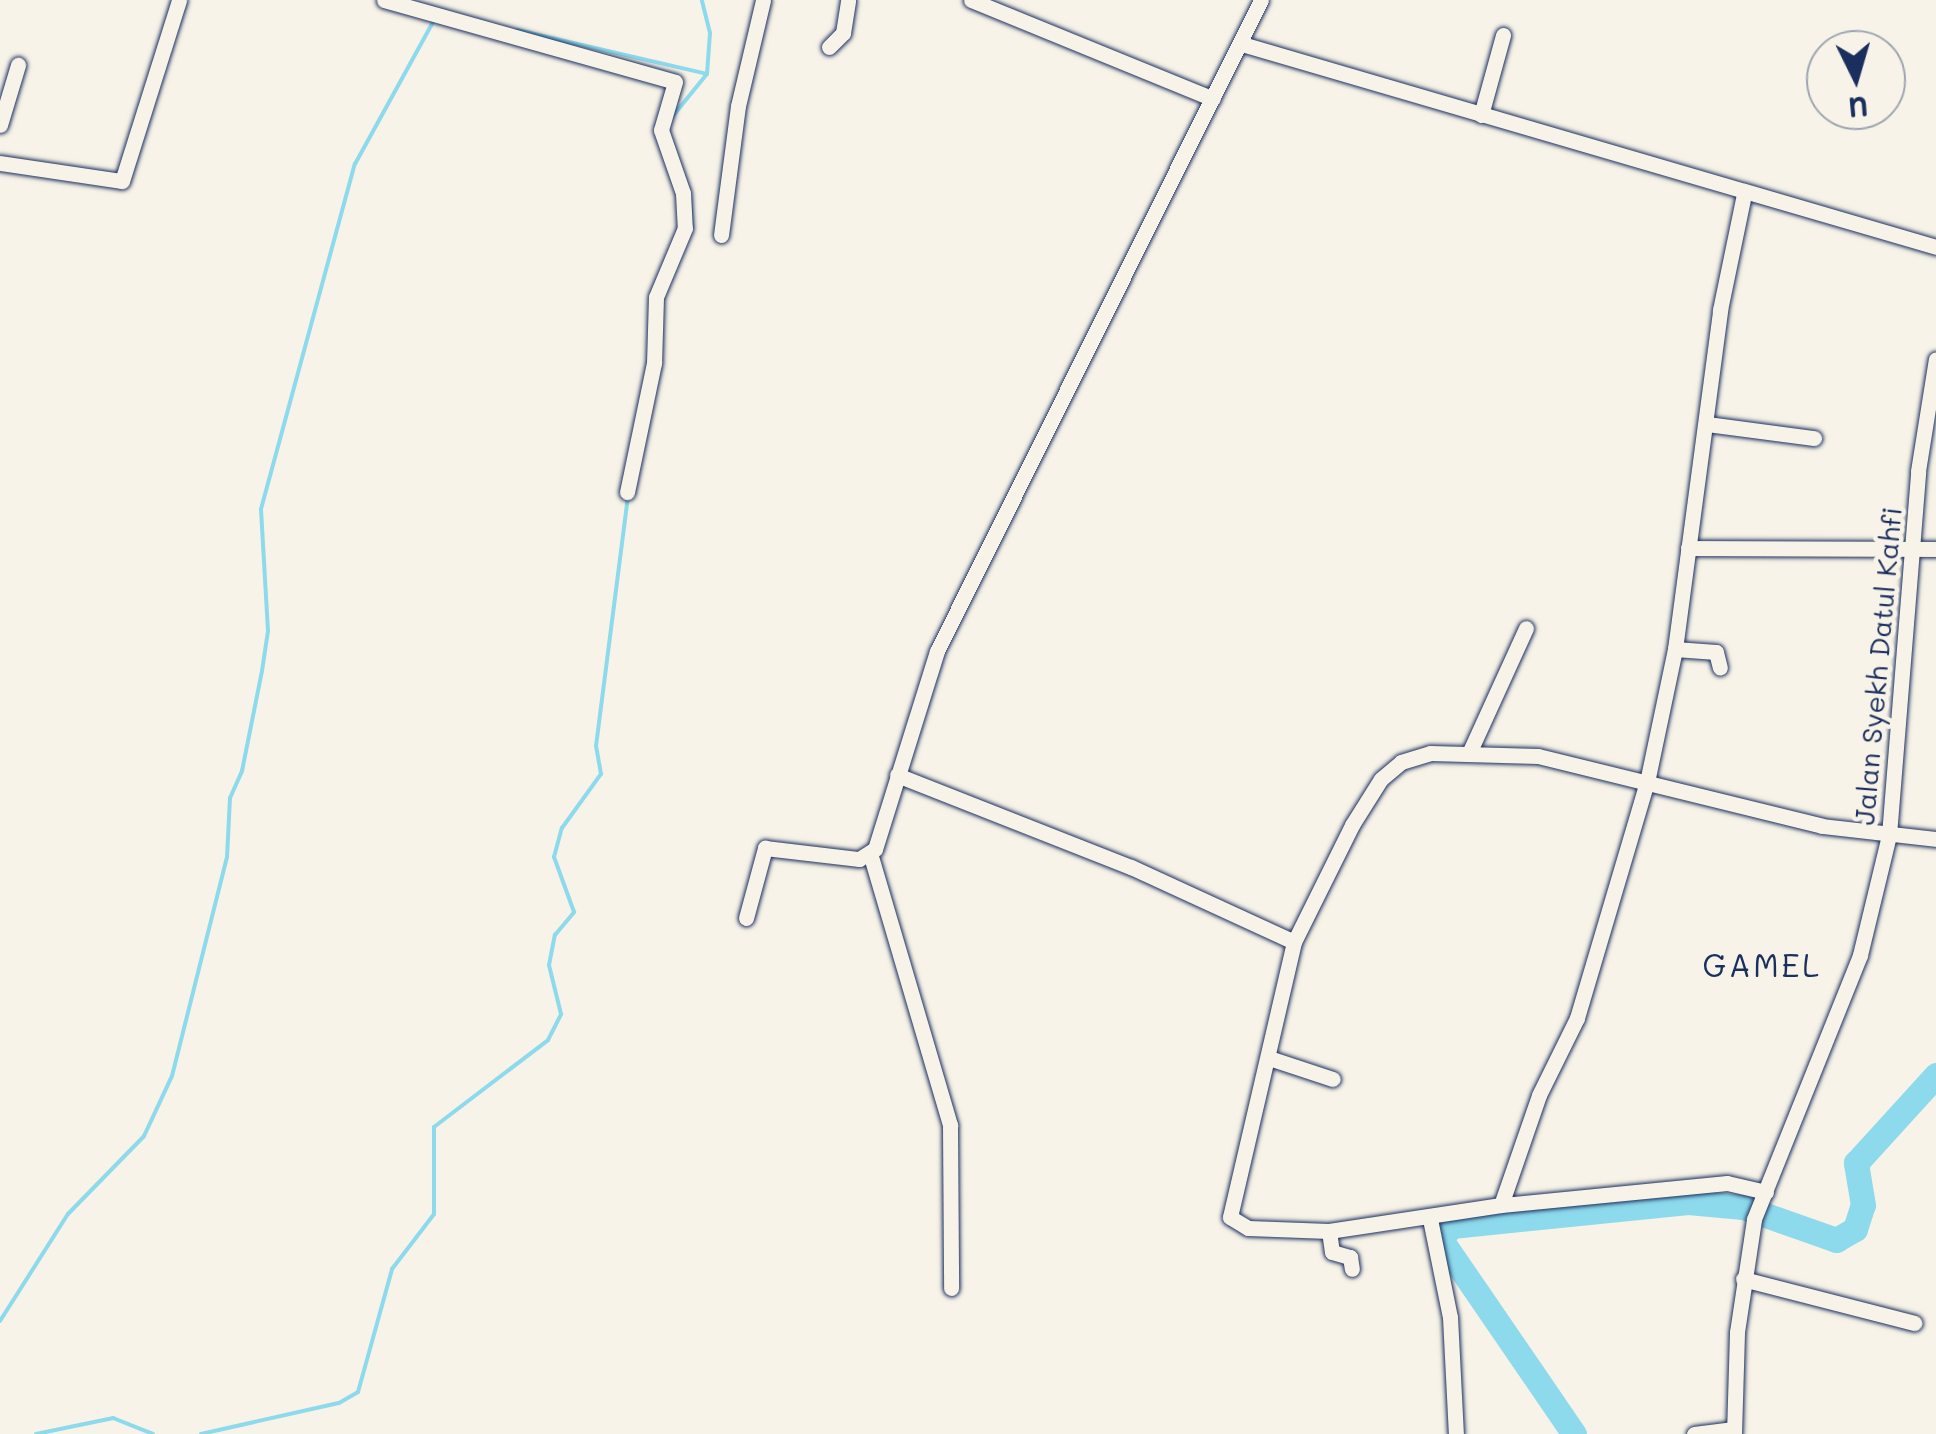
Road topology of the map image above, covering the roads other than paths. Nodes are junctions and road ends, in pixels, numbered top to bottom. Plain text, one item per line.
1 (180, 0) edge
2 (384, 0) edge
3 (763, 0) edge
4 (848, 0) edge
5 (971, 0) edge
6 (1262, 0) edge
7 (1503, 35) dead end
8 (1242, 44) junction
9 (829, 47) dead end
10 (18, 64) dead end
11 (1212, 100) junction
12 (1481, 115) junction
13 (0, 125) edge
14 (0, 163) edge
15 (1744, 194) junction
16 (721, 234) dead end
17 (1936, 247) edge
18 (1936, 360) edge
19 (1707, 424) junction
20 (1814, 438) dead end
21 (627, 492) dead end
22 (1688, 548) junction
23 (1936, 548) edge
24 (1912, 550) junction
25 (1776, 552) junction
26 (1773, 571) dead end
27 (1526, 628) dead end
28 (1675, 649) junction
29 (1720, 668) dead end
30 (1470, 752) junction
31 (898, 775) junction
32 (1647, 782) junction
33 (1888, 835) junction
34 (1936, 839) edge
35 (870, 854) junction
36 (746, 918) dead end
37 (1294, 942) junction
38 (1269, 1058) junction
39 (1333, 1079) dead end
40 (1765, 1194) junction
41 (1501, 1205) junction
42 (1430, 1219) junction
43 (1328, 1231) junction
44 (1352, 1269) dead end
45 (1743, 1279) junction
46 (951, 1288) dead end
47 (1914, 1324) dead end
48 (1734, 1432) edge
49 (1456, 1434) edge
50 (1694, 1434) edge

1 - 14 street
2 - 21 street
3 - 16 street
4 - 9 street
5 - 11 street
6 - 8 street
7 - 12 street
8 - 11 street
8 - 12 street
10 - 13 street
11 - 31 street
12 - 15 street
15 - 17 street
15 - 19 street
18 - 24 street, Jalan Syekh Datul Kahfi
19 - 20 street
19 - 22 street
22 - 25 street
22 - 28 street
23 - 24 street
24 - 25 street
24 - 33 street, Jalan Syekh Datul Kahfi
25 - 26 street
27 - 30 street
28 - 29 street
28 - 32 street
30 - 32 street
30 - 37 street
31 - 35 street
31 - 37 street
32 - 33 street
32 - 41 street
33 - 34 street
33 - 40 street, Jalan Syekh Datul Kahfi
35 - 36 street
35 - 46 street
37 - 38 street
38 - 39 street
38 - 43 street
40 - 41 street
40 - 45 street, Jalan Syekh Datul Kahfi
41 - 42 street
42 - 43 street
42 - 49 street
43 - 44 street
45 - 47 street
45 - 48 street, Jalan Syekh Datul Kahfi
48 - 50 street

